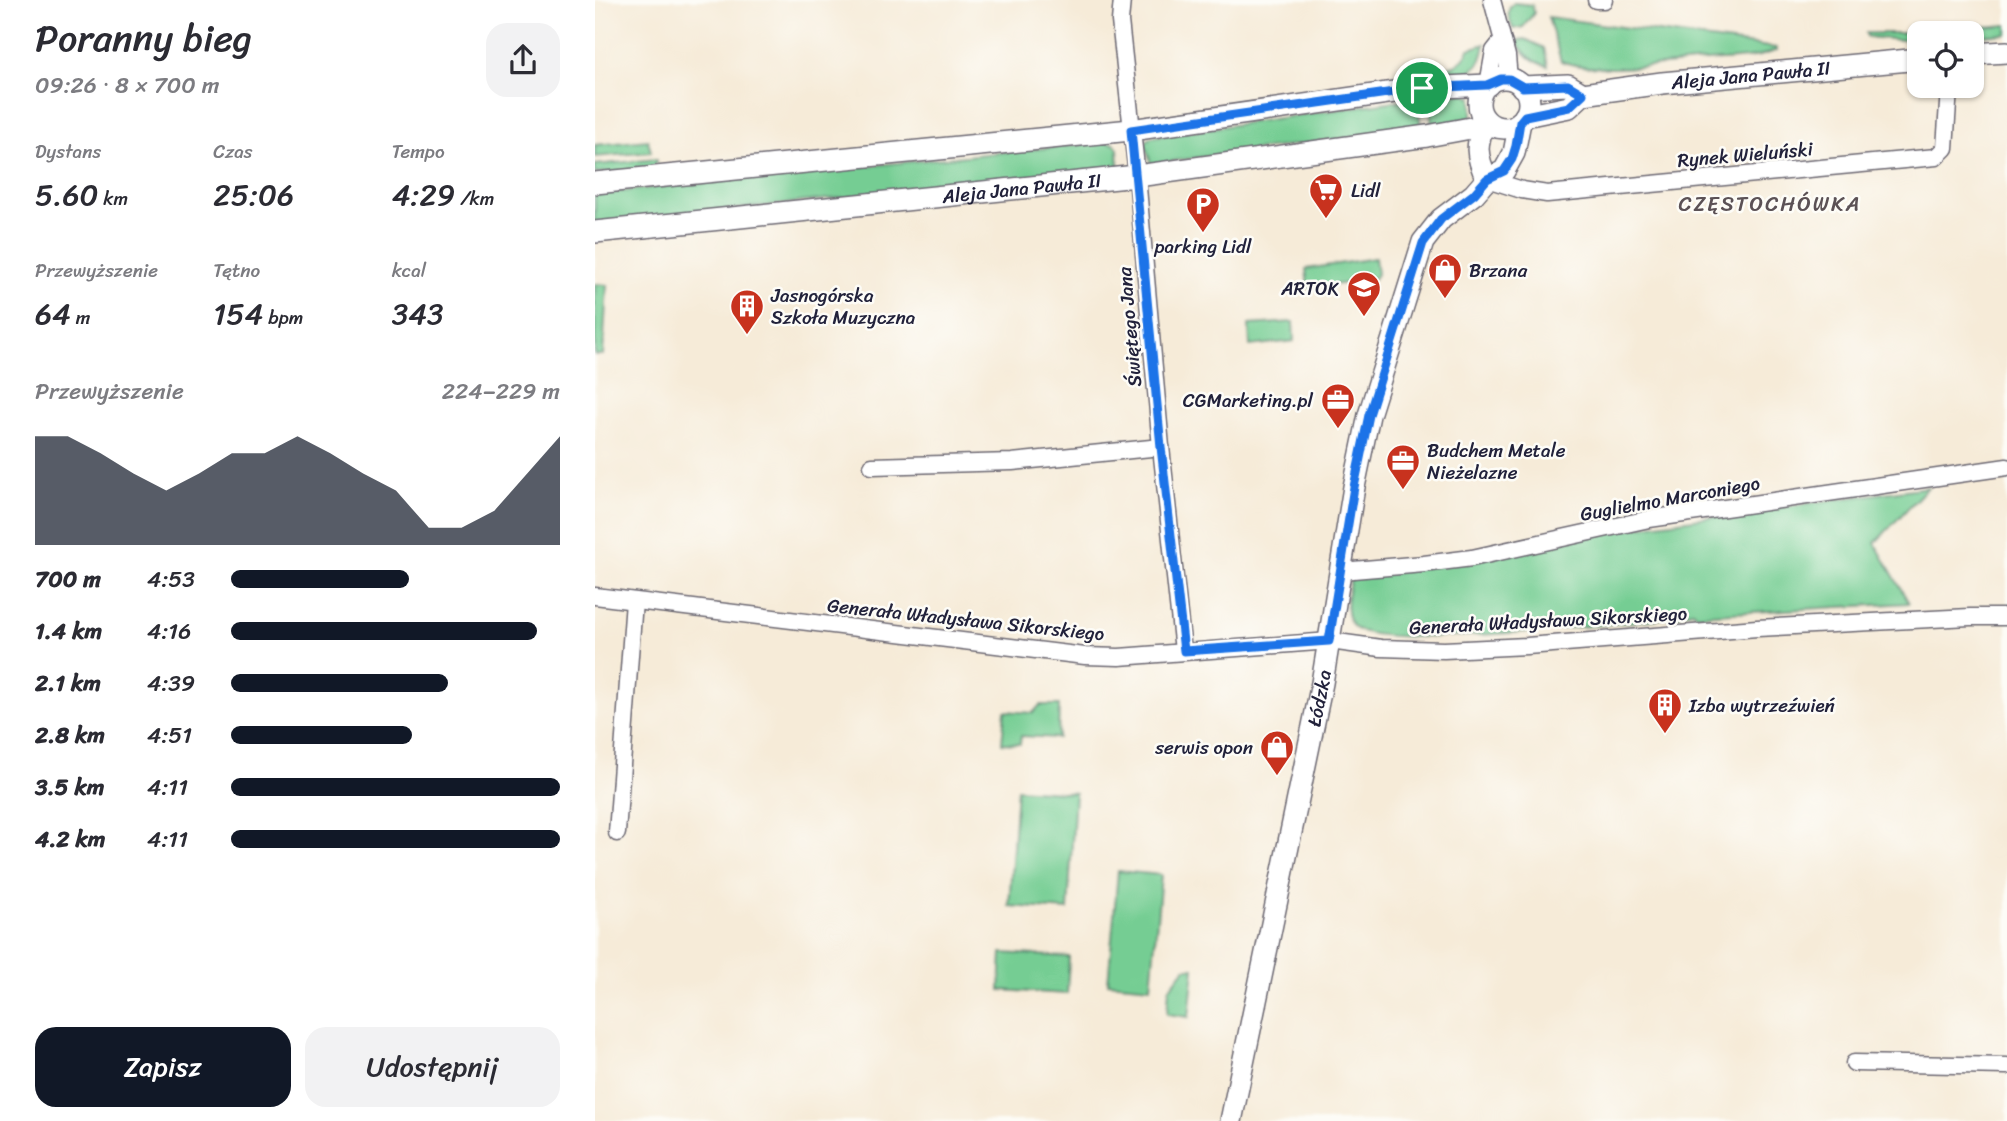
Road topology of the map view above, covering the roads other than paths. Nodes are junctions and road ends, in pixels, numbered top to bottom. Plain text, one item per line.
1 (1122, 0) edge
2 (1492, 0) edge
3 (1596, 0) edge
4 (1604, 0) edge
5 (1502, 41) junction
6 (2007, 52) edge
7 (1984, 53) edge
8 (1907, 60) edge
9 (1516, 83) junction
10 (1487, 85) junction
11 (1583, 94) junction
12 (1948, 98) edge
13 (1522, 119) junction
14 (1485, 120) junction
15 (1131, 130) junction
16 (1137, 176) junction
17 (1487, 179) junction
18 (595, 183) edge
19 (595, 232) edge
20 (1161, 447) junction
21 (872, 466) dead end
22 (2007, 467) edge
23 (1341, 570) junction
24 (595, 596) edge
25 (634, 601) junction
26 (2007, 617) edge
27 (1329, 641) junction
28 (1184, 651) junction
29 (617, 833) dead end
30 (1854, 1063) dead end
31 (2007, 1066) edge
32 (1231, 1121) edge

1 - 15 street, Świętego Jana
2 - 5 street
3 - 4 street
5 - 9 street
5 - 10 street
6 - 7 street
8 - 11 street, Aleja Jana Pawła II
9 - 10 street
9 - 11 street, Aleja Jana Pawła II
9 - 13 street
10 - 14 street
10 - 15 street
11 - 13 street, Aleja Jana Pawła II
12 - 17 street, Rynek Wieluński
13 - 14 street
13 - 17 street, Łódzka
14 - 16 street, Aleja Jana Pawła II
14 - 17 street
15 - 16 street, Świętego Jana
15 - 18 street
16 - 19 street, Aleja Jana Pawła II
16 - 20 street, Świętego Jana
17 - 23 street, Łódzka
20 - 21 street
20 - 28 street, Świętego Jana
22 - 23 street, Guglielmo Marconiego
23 - 27 street, Łódzka
24 - 25 street, Generała Władysława Sikorskiego
25 - 28 street, Generała Władysława Sikorskiego
25 - 29 street
26 - 27 street, Generała Władysława Sikorskiego
27 - 28 street, Generała Władysława Sikorskiego
27 - 32 street, Łódzka
30 - 31 street

